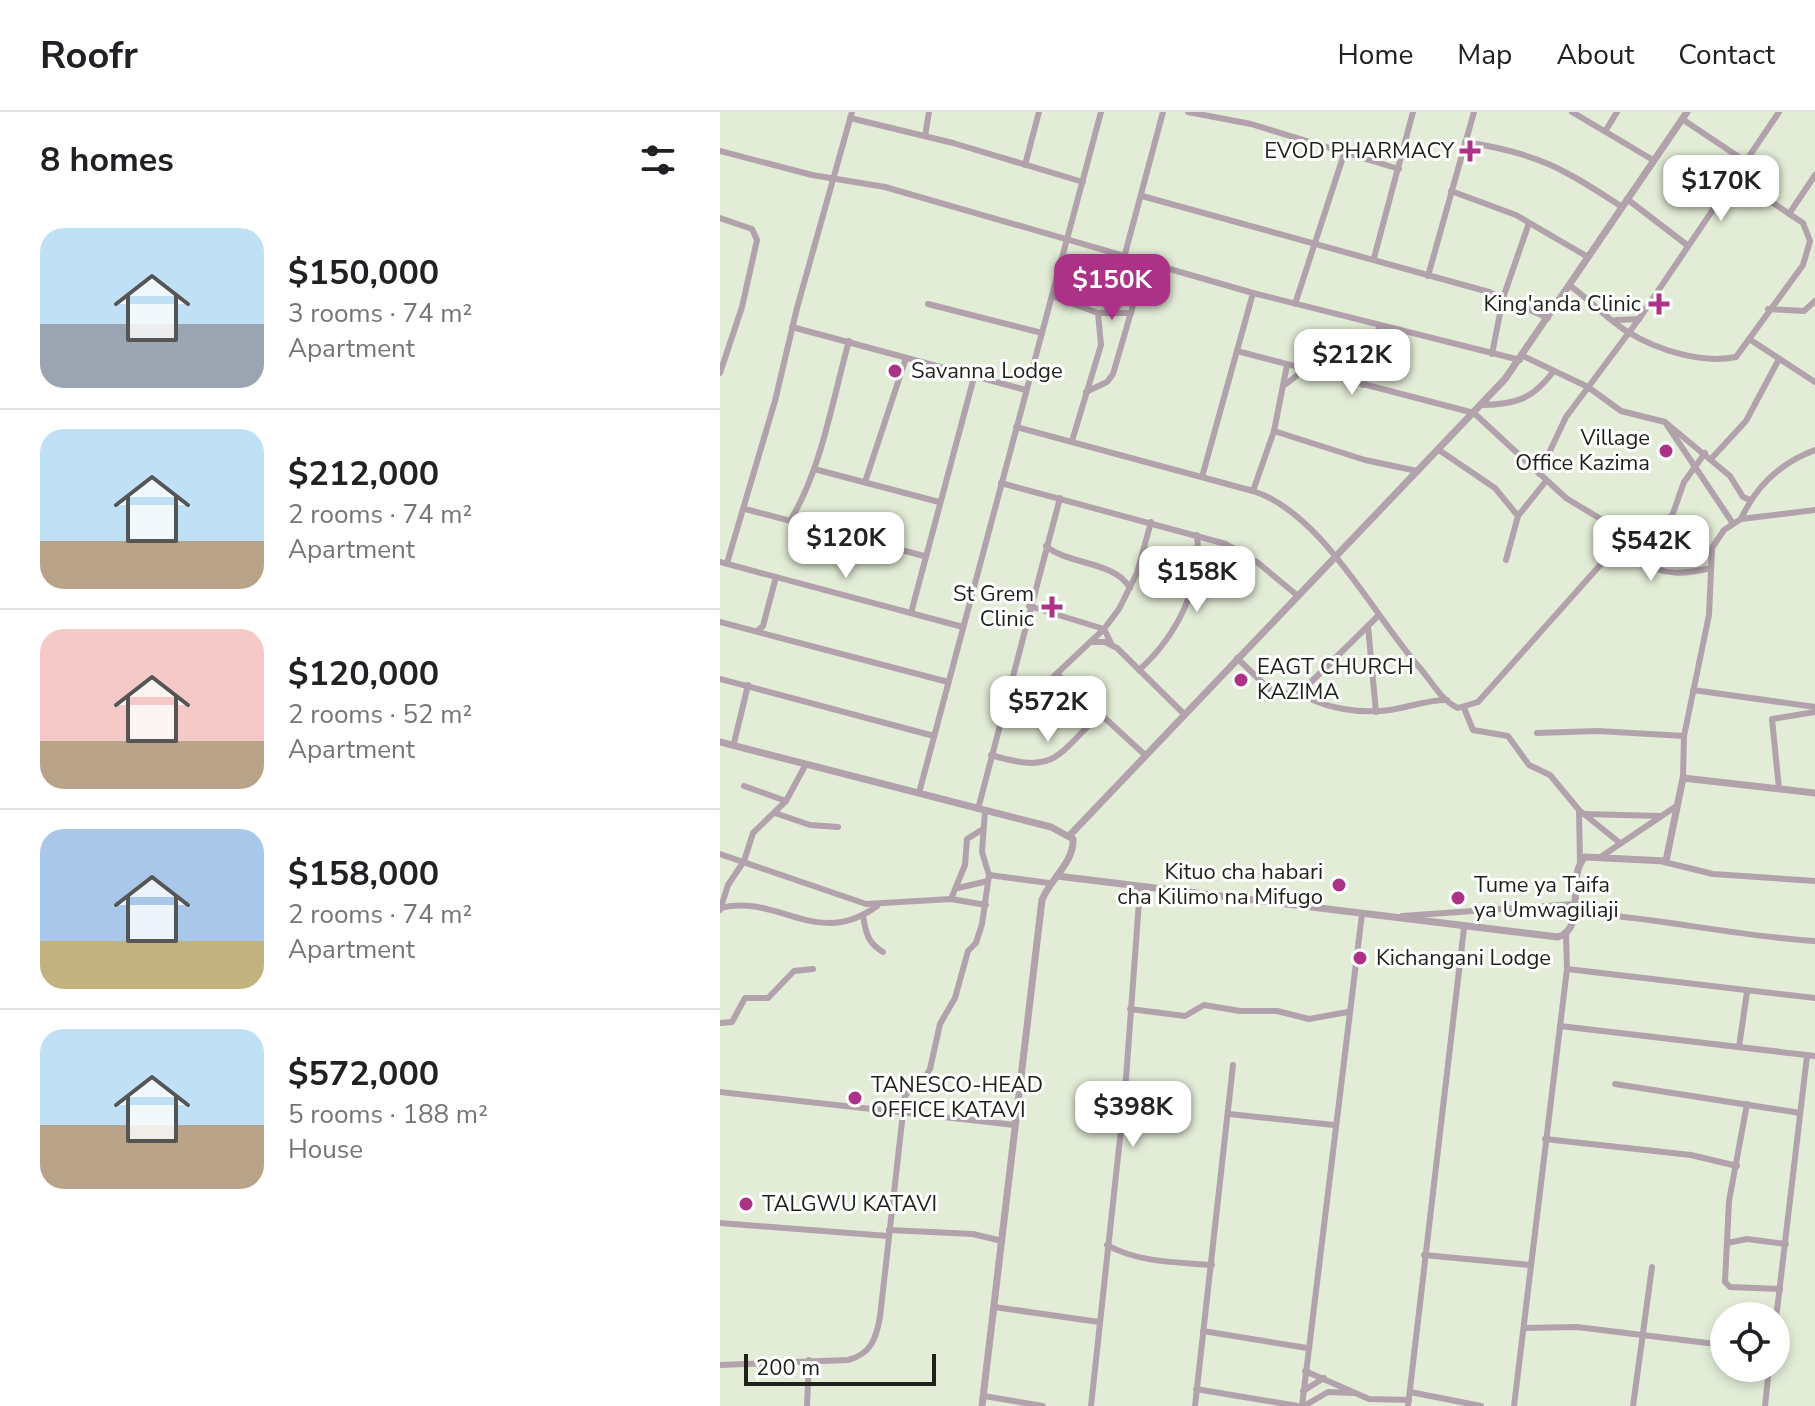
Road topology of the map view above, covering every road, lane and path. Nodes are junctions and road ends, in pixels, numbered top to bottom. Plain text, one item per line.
1 (929, 112) edge
2 (1039, 112) edge
3 (1101, 112) edge
4 (1163, 112) edge
5 (1188, 112) edge
6 (1474, 112) edge
7 (1572, 112) edge
8 (1617, 112) edge
9 (1779, 112) edge
10 (1411, 113) edge
11 (851, 115) edge
12 (1684, 116) edge
13 (1606, 130) junction
14 (925, 136) junction
15 (1465, 142) junction
16 (720, 151) edge
17 (1344, 154) junction
18 (1653, 160) junction
19 (1745, 161) junction
20 (1025, 165) junction
21 (1399, 169) junction
22 (1815, 175) edge
23 (1734, 177) junction
24 (835, 178) junction
25 (1083, 182) junction
26 (1451, 191) junction
27 (1142, 196) junction
28 (1625, 203) junction
29 (1789, 214) junction
30 (720, 218) edge
31 (1529, 223) junction
32 (1069, 238) junction
33 (1315, 243) junction
34 (1687, 245) junction
35 (1810, 246) junction
36 (1125, 254) junction
37 (1815, 254) edge
38 (1588, 257) junction
39 (1374, 258) junction
40 (1146, 261) junction
41 (1428, 276) junction
42 (1569, 285) junction
43 (1253, 293) junction
44 (1052, 296) junction
45 (1503, 298) junction
46 (1815, 301) edge
47 (928, 304) dead end
48 (1295, 304) junction
49 (1768, 309) junction
50 (1098, 313) junction
51 (1131, 313) junction
52 (1548, 318) junction
53 (1639, 319) junction
54 (1616, 320) junction
55 (1380, 326) junction
56 (792, 327) junction
57 (1628, 332) junction
58 (1042, 333) junction
59 (1749, 339) junction
60 (849, 341) junction
61 (1237, 351) junction
62 (1492, 354) junction
63 (906, 358) junction
64 (1522, 358) junction
65 (1779, 359) junction
66 (1287, 365) junction
67 (1305, 369) junction
68 (1553, 372) junction
69 (720, 373) edge
70 (974, 377) junction
71 (1815, 382) edge
72 (1286, 384) junction
73 (1363, 385) junction
74 (1588, 387) junction
75 (1026, 390) junction
76 (1086, 392) junction
77 (1482, 405) junction
78 (1474, 413) junction
79 (1665, 422) junction
80 (1016, 427) junction
81 (1274, 431) junction
82 (1072, 441) junction
83 (1439, 450) junction
84 (1815, 450) edge
85 (1705, 453) junction
86 (1711, 459) junction
87 (1695, 467) junction
88 (814, 469) junction
89 (1417, 471) junction
90 (1260, 472) junction
91 (1539, 474) junction
92 (1202, 477) junction
93 (1546, 481) junction
94 (865, 482) junction
95 (1001, 483) junction
96 (1253, 491) junction
97 (1264, 494) junction
98 (1060, 498) junction
99 (1750, 500) junction
100 (939, 502) junction
101 (745, 509) junction
102 (1815, 510) edge
103 (1518, 516) junction
104 (1741, 519) junction
105 (790, 521) junction
106 (1151, 522) junction
107 (1732, 522) junction
108 (1631, 533) junction
109 (1197, 535) junction
110 (1211, 539) junction
111 (1046, 546) junction
112 (1199, 553) junction
113 (924, 556) junction
114 (1334, 556) junction
115 (1061, 557) junction
116 (1506, 560) dead end
117 (723, 562) edge
118 (1041, 564) junction
119 (1711, 568) junction
120 (1137, 573) junction
121 (1114, 574) junction
122 (776, 577) junction
123 (1130, 588) junction
124 (1298, 596) junction
125 (1029, 606) junction
126 (911, 613) junction
127 (1379, 615) junction
128 (720, 622) edge
129 (1368, 626) junction
130 (963, 627) junction
131 (1104, 629) junction
132 (757, 631) junction
133 (1091, 642) junction
134 (1111, 643) junction
135 (1237, 658) junction
136 (1066, 667) junction
137 (1139, 670) junction
138 (1058, 675) junction
139 (720, 679) edge
140 (948, 682) junction
141 (1066, 683) junction
142 (748, 685) junction
143 (1693, 690) junction
144 (1298, 691) junction
145 (1447, 700) junction
146 (1770, 701) junction
147 (1004, 702) junction
148 (1464, 708) junction
149 (1815, 709) edge
150 (1376, 712) junction
151 (1184, 714) junction
152 (1099, 715) junction
153 (1772, 719) junction
154 (1537, 733) dead end
155 (934, 736) junction
156 (1684, 736) junction
157 (720, 742) edge
158 (734, 743) junction
159 (991, 755) junction
160 (1145, 755) junction
161 (806, 764) junction
162 (1683, 778) junction
163 (744, 786) dead end
164 (1779, 789) junction
165 (919, 793) junction
166 (1815, 793) edge
167 (786, 801) junction
168 (1675, 807) junction
169 (981, 810) junction
170 (1581, 812) junction
171 (775, 813) junction
172 (1660, 816) junction
173 (838, 827) dead end
174 (983, 829) junction
175 (1070, 835) junction
176 (1620, 843) junction
177 (720, 854) edge
178 (1602, 856) junction
179 (744, 861) junction
180 (1580, 862) junction
181 (1664, 862) junction
182 (1057, 876) junction
183 (989, 878) junction
184 (1815, 881) edge
185 (1049, 883) junction
186 (958, 888) junction
187 (1140, 888) junction
188 (951, 899) junction
189 (986, 905) junction
190 (878, 906) junction
191 (1574, 908) junction
192 (720, 909) edge
193 (1362, 914) junction
194 (863, 916) junction
195 (1381, 918) junction
196 (1464, 928) junction
197 (1566, 934) junction
198 (1815, 941) edge
199 (883, 952) dead end
200 (813, 969) dead end
201 (1567, 969) junction
202 (1747, 992) junction
203 (1815, 998) edge
204 (1130, 1009) junction
205 (1348, 1012) junction
206 (720, 1023) edge
207 (1560, 1026) junction
208 (1739, 1047) junction
209 (1811, 1056) edge
210 (1233, 1065) dead end
211 (1615, 1084) dead end
212 (720, 1092) edge
213 (1747, 1104) junction
214 (902, 1112) junction
215 (1800, 1113) junction
216 (1229, 1114) junction
217 (1015, 1125) junction
218 (1334, 1125) junction
219 (1545, 1139) junction
220 (1737, 1166) junction
221 (720, 1223) edge
222 (888, 1233) junction
223 (1002, 1241) junction
224 (1727, 1243) junction
225 (1786, 1244) junction
226 (1107, 1245) junction
227 (1118, 1251) junction
228 (1424, 1255) junction
229 (1106, 1257) junction
230 (1212, 1265) junction
231 (1530, 1265) junction
232 (1652, 1267) dead end
233 (1780, 1289) junction
234 (1778, 1302) edge
235 (994, 1307) junction
236 (1099, 1322) junction
237 (1524, 1328) junction
238 (1203, 1331) junction
239 (1645, 1336) junction
240 (1710, 1343) edge
241 (1307, 1348) junction
242 (809, 1360) junction
243 (720, 1365) edge
244 (1305, 1371) junction
245 (1324, 1378) junction
246 (1768, 1382) edge
247 (1196, 1389) junction
248 (1303, 1391) junction
249 (1354, 1393) junction
250 (984, 1396) junction
251 (1409, 1399) edge
252 (807, 1406) edge
253 (982, 1406) edge
254 (1043, 1406) edge
255 (1091, 1406) edge
256 (1195, 1406) edge
257 (1300, 1406) edge
258 (1481, 1406) edge
259 (1514, 1406) edge
260 (1633, 1406) edge
261 (1765, 1406) edge

1 - 14 street
2 - 20 street
3 - 25 street
4 - 27 street
5 - 17 street
6 - 15 street
7 - 13 street
8 - 13 street
9 - 19 street
10 - 21 street
11 - 14 street
11 - 24 street
12 - 18 street
12 - 19 street
13 - 18 street
14 - 20 street
15 - 26 street
15 - 28 street
16 - 24 street
17 - 21 street
17 - 33 street
18 - 28 street
19 - 23 street
20 - 25 street
21 - 39 street
22 - 29 street
23 - 29 street
23 - 34 street
24 - 32 street
24 - 56 street
25 - 32 street
26 - 31 street
26 - 41 street
27 - 33 street
27 - 36 street
28 - 34 street
28 - 38 street
29 - 35 street
30 - 69 street
31 - 38 street
31 - 45 street
32 - 36 street
32 - 44 street
33 - 39 street
33 - 48 street
34 - 53 street
35 - 37 street
35 - 49 street
36 - 40 street
38 - 42 street
39 - 41 street
40 - 43 street
40 - 51 street
41 - 45 street
42 - 52 street
42 - 54 street
43 - 48 street
43 - 61 street
44 - 50 street
44 - 58 street
45 - 52 street
45 - 62 street
46 - 49 street
47 - 58 street
48 - 55 street
49 - 59 street
50 - 51 street
50 - 76 street
51 - 76 street
52 - 64 street
53 - 54 street
53 - 57 street
54 - 57 street
55 - 62 street
55 - 73 street
56 - 60 street
56 - 101 street
57 - 59 street
57 - 74 street
58 - 75 street
59 - 65 street
60 - 63 street
60 - 88 street
61 - 66 street
61 - 92 street
62 - 64 street
63 - 70 street
63 - 94 street
64 - 68 street
64 - 77 street
65 - 71 street
65 - 86 street
66 - 67 street
66 - 72 street
67 - 72 street
67 - 73 street
68 - 74 street
68 - 77 street
70 - 75 street
70 - 100 street
72 - 81 street
73 - 78 street
74 - 79 street
74 - 91 street
75 - 80 street
76 - 82 street
77 - 78 street
78 - 83 street
78 - 91 street
79 - 85 street
79 - 87 street
80 - 82 street
80 - 95 street
81 - 89 street
81 - 90 street
82 - 92 street
83 - 89 street
83 - 103 street
84 - 99 street
85 - 86 street
85 - 87 street
86 - 99 street
87 - 107 street
87 - 108 street
88 - 94 street
88 - 105 street
89 - 114 street
90 - 96 street
90 - 97 street
91 - 93 street
92 - 96 street
93 - 103 street
93 - 108 street
94 - 100 street
95 - 98 street
95 - 130 street
96 - 97 street
97 - 114 street
98 - 106 street
98 - 111 street
99 - 104 street
100 - 113 street
101 - 105 street
101 - 117 street
102 - 104 street
103 - 116 street
104 - 107 street
105 - 113 street
106 - 109 street
106 - 120 street
107 - 119 street
108 - 119 street
108 - 148 street
109 - 110 street
109 - 112 street
110 - 112 street
110 - 124 street
111 - 115 street
111 - 118 street
112 - 137 street
113 - 126 street
114 - 124 street
114 - 127 street
115 - 118 street
115 - 121 street
117 - 122 street
118 - 125 street
119 - 143 street
120 - 121 street
120 - 123 street
121 - 123 street
122 - 126 street
122 - 132 street
123 - 131 street
124 - 135 street
125 - 131 street
125 - 147 street
126 - 130 street
127 - 129 street
127 - 145 street
128 - 132 street
129 - 144 street
129 - 150 street
130 - 140 street
131 - 133 street
131 - 134 street
132 - 140 street
133 - 134 street
133 - 136 street
134 - 137 street
135 - 144 street
135 - 151 street
136 - 138 street
136 - 141 street
137 - 151 street
138 - 141 street
138 - 147 street
139 - 142 street
140 - 155 street
141 - 152 street
142 - 155 street
142 - 158 street
143 - 146 street
143 - 156 street
144 - 150 street
145 - 148 street
145 - 150 street
146 - 149 street
146 - 153 street
147 - 159 street
148 - 170 street
149 - 153 street
151 - 160 street
152 - 159 street
152 - 160 street
153 - 164 street
154 - 156 street
155 - 165 street
156 - 162 street
157 - 158 street
158 - 161 street
159 - 169 street
160 - 175 street
161 - 165 street
161 - 167 street
162 - 164 street
162 - 168 street
163 - 167 street
164 - 166 street
165 - 169 street
167 - 171 street
168 - 172 street
168 - 181 street
169 - 174 street
169 - 175 street
170 - 172 street
170 - 176 street
170 - 180 street
171 - 173 street
171 - 179 street
172 - 176 street
174 - 183 street
174 - 186 street
175 - 182 street
176 - 178 street
177 - 179 street
178 - 180 street
178 - 181 street
179 - 190 street
179 - 192 street
180 - 191 street
181 - 184 street
182 - 185 street
182 - 187 street
183 - 185 street
183 - 186 street
183 - 189 street
185 - 217 street
186 - 188 street
187 - 193 street
187 - 204 street
188 - 189 street
188 - 190 street
189 - 214 street
190 - 194 street
191 - 195 street
191 - 197 street
191 - 198 street
192 - 194 street
193 - 195 street
193 - 205 street
194 - 199 street
195 - 196 street
196 - 197 street
196 - 228 street
197 - 201 street
200 - 206 street
201 - 202 street
201 - 207 street
202 - 203 street
202 - 208 street
204 - 205 street
204 - 226 street
205 - 218 street
207 - 208 street
207 - 219 street
208 - 209 street
209 - 215 street
210 - 216 street
211 - 213 street
212 - 214 street
213 - 215 street
213 - 220 street
214 - 217 street
214 - 222 street
215 - 225 street
216 - 218 street
216 - 230 street
217 - 223 street
218 - 241 street
219 - 220 street
219 - 231 street
220 - 224 street
221 - 222 street
222 - 223 street
222 - 242 street
223 - 235 street
224 - 225 street
224 - 233 street
225 - 233 street
226 - 227 street
226 - 229 street
227 - 229 street
227 - 230 street
228 - 231 street
228 - 251 street
229 - 236 street
230 - 238 street
231 - 237 street
232 - 239 street
233 - 234 street
235 - 236 street
235 - 250 street
236 - 255 street
237 - 239 street
237 - 259 street
238 - 241 street
238 - 247 street
239 - 240 street
239 - 260 street
241 - 244 street
242 - 243 street
242 - 252 street
244 - 245 street
244 - 248 street
245 - 248 street
245 - 249 street
246 - 261 street
247 - 256 street
247 - 257 street
248 - 257 street
249 - 251 street
249 - 257 street
250 - 253 street
250 - 254 street
251 - 258 street

